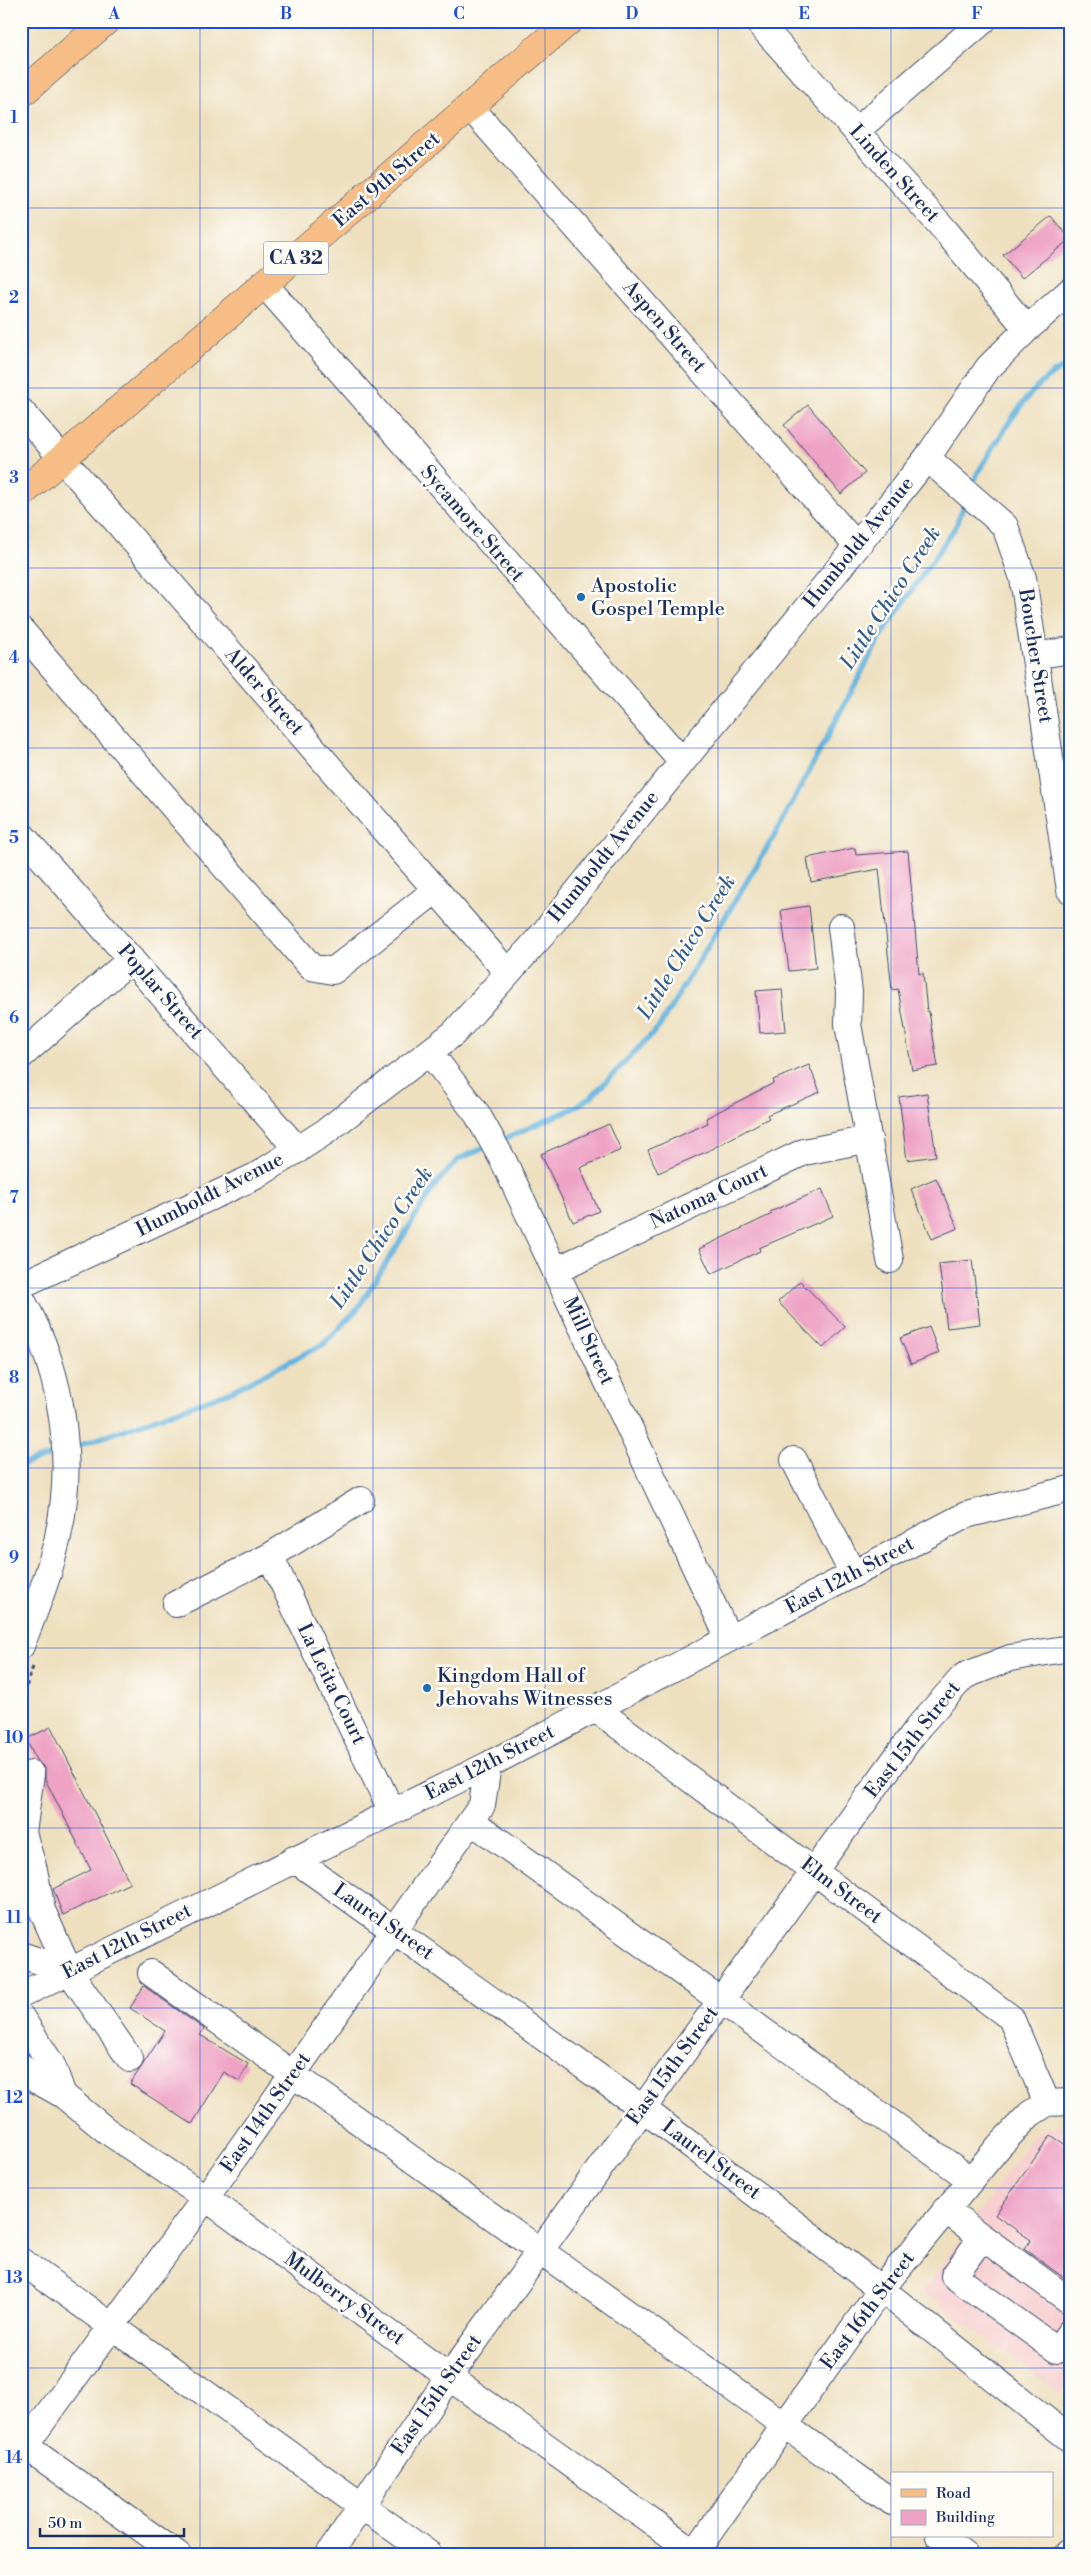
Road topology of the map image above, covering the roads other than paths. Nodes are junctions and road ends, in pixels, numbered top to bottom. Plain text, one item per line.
1 (106, 21) edge
2 (569, 21) edge
3 (757, 21) edge
4 (983, 21) edge
5 (21, 94) edge
6 (471, 108) junction
7 (856, 131) junction
8 (265, 285) junction
9 (1070, 291) edge
10 (1027, 329) junction
11 (21, 411) edge
12 (927, 458) junction
13 (63, 460) junction
14 (21, 494) edge
15 (857, 546) junction
16 (21, 630) edge
17 (1070, 650) edge
18 (1035, 656) junction
19 (682, 761) junction
20 (27, 851) edge
21 (436, 890) junction
22 (1070, 890) edge
23 (841, 927) dead end
24 (131, 959) junction
25 (508, 973) junction
26 (430, 1053) junction
27 (21, 1056) edge
28 (868, 1139) junction
29 (298, 1150) junction
30 (890, 1260) dead end
31 (555, 1271) junction
32 (21, 1285) edge
33 (21, 1298) edge
34 (794, 1460) dead end
35 (1070, 1489) edge
36 (361, 1500) dead end
37 (270, 1556) junction
38 (853, 1574) junction
39 (176, 1604) dead end
40 (729, 1639) junction
41 (21, 1646) edge
42 (1070, 1648) edge
43 (596, 1709) junction
44 (488, 1765) junction
45 (32, 1774) dead end
46 (392, 1812) junction
47 (471, 1822) junction
48 (294, 1859) junction
49 (815, 1871) junction
50 (396, 1931) junction
51 (21, 1956) edge
52 (69, 1971) junction
53 (151, 1973) dead end
54 (21, 1995) edge
55 (720, 2001) junction
56 (21, 2017) edge
57 (130, 2059) dead end
58 (21, 2066) edge
59 (294, 2074) junction
60 (63, 2094) junction
61 (1058, 2103) edge
62 (642, 2108) junction
63 (970, 2180) junction
64 (206, 2198) junction
65 (946, 2210) junction
66 (982, 2237) junction
67 (540, 2250) junction
68 (21, 2261) edge
69 (881, 2289) junction
70 (1070, 2301) edge
71 (113, 2326) junction
72 (1070, 2332) edge
73 (449, 2377) junction
74 (784, 2425) junction
75 (1070, 2439) edge
76 (22, 2447) edge
77 (891, 2501) edge
78 (362, 2505) junction
79 (943, 2538) edge
80 (1070, 2550) edge
81 (695, 2553) edge
82 (177, 2554) edge
83 (329, 2554) edge
84 (430, 2554) edge
85 (964, 2554) edge
86 (1067, 2554) edge

1 - 5 main road
2 - 6 main road, East 9th Street / CA 32
3 - 7 street, Linden Street
4 - 7 street
6 - 8 main road, East 9th Street / CA 32
6 - 15 street, Aspen Street
7 - 10 street, Linden Street
8 - 13 main road, East 9th Street / CA 32
8 - 19 street, Sycamore Street
9 - 10 street, Humboldt Avenue
10 - 12 street, Humboldt Avenue
11 - 13 street, Alder Street
12 - 15 street, Humboldt Avenue
12 - 18 street, Boucher Street
13 - 14 main road, East 9th Street / CA 32
13 - 21 street, Alder Street
15 - 19 street, Humboldt Avenue
16 - 21 street
17 - 18 street
18 - 22 street, Boucher Street
19 - 25 street, Humboldt Avenue
20 - 24 street, Poplar Street
21 - 25 street, Alder Street
23 - 28 street
24 - 27 street
24 - 29 street, Poplar Street
25 - 26 street, Humboldt Avenue
26 - 29 street, Humboldt Avenue
26 - 31 street, Mill Street
28 - 30 street
28 - 31 street, Natoma Court
29 - 32 street, Humboldt Avenue
31 - 40 street, Mill Street
33 - 41 street
34 - 38 street
35 - 38 street, East 12th Street
36 - 37 street
37 - 39 street
37 - 46 street, La Leita Court
38 - 40 street, East 12th Street
40 - 43 street, East 12th Street
42 - 49 street, East 15th Street
43 - 44 street, East 12th Street
43 - 49 street, Elm Street
44 - 46 street, East 12th Street
44 - 47 street, East 14th Street
45 - 52 street
46 - 48 street, East 12th Street
47 - 50 street, East 14th Street
47 - 55 street
48 - 50 street, Laurel Street
48 - 52 street, East 12th Street
49 - 55 street, East 15th Street
49 - 61 street, Elm Street
50 - 59 street, East 14th Street
50 - 62 street, Laurel Street
51 - 52 street
52 - 54 street, East 12th Street
52 - 57 street
53 - 59 street
55 - 62 street, East 15th Street
55 - 63 street
56 - 60 street, Mulberry Street
58 - 60 street
59 - 64 street, East 14th Street
59 - 67 street
60 - 64 street, Mulberry Street
61 - 63 street, East 16th Street
62 - 67 street, East 15th Street
62 - 69 street, Laurel Street
63 - 65 street, East 16th Street
64 - 71 street, East 14th Street
64 - 73 street, Mulberry Street
65 - 66 street
65 - 69 street, East 16th Street
66 - 70 street
66 - 72 street
67 - 73 street, East 15th Street
67 - 74 street
68 - 71 street
69 - 74 street, East 16th Street
69 - 75 street, Laurel Street
71 - 76 street, East 14th Street
71 - 78 street
73 - 78 street, East 15th Street
73 - 81 street, Mulberry Street
74 - 77 street
74 - 81 street, East 16th Street
76 - 82 street
78 - 83 street, East 15th Street
78 - 84 street
79 - 85 street
80 - 86 street

